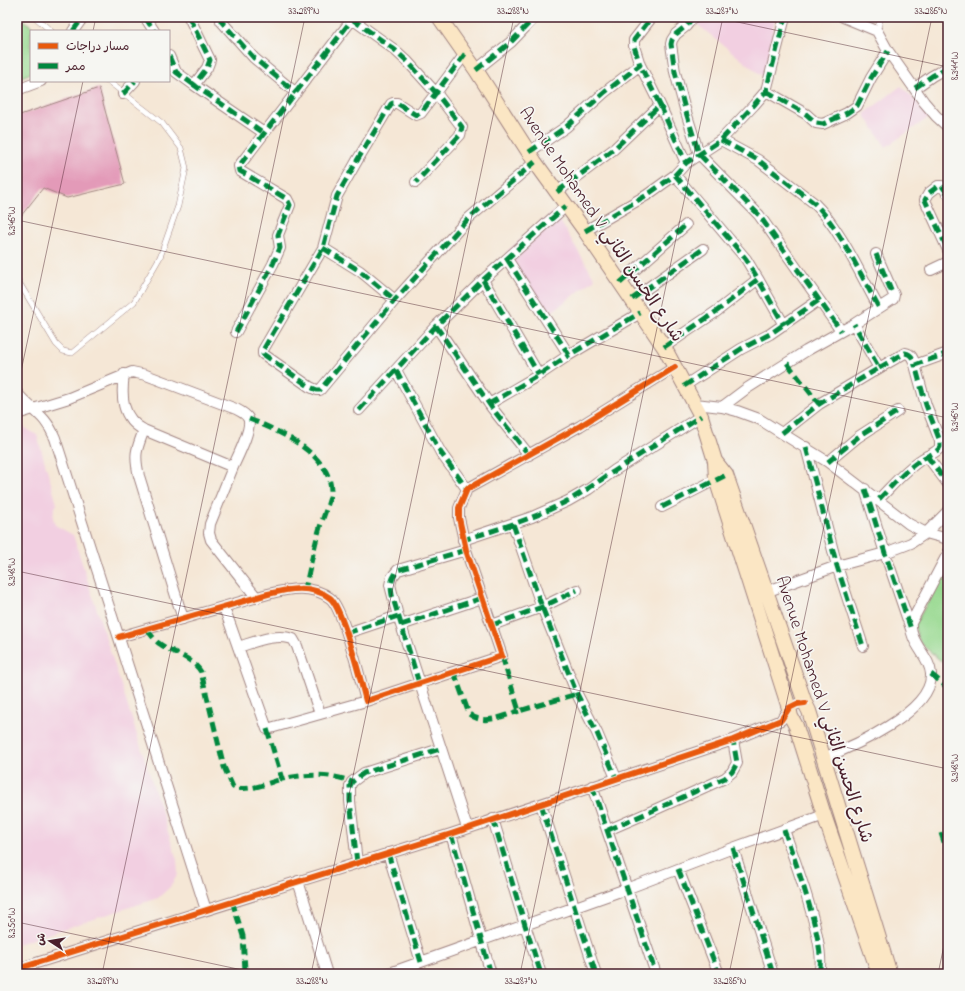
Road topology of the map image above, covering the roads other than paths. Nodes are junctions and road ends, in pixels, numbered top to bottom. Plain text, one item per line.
1 (35, 17) edge
2 (83, 17) edge
3 (145, 17) edge
4 (189, 17) edge
5 (221, 17) edge
6 (439, 17) edge
7 (535, 17) edge
8 (652, 17) edge
9 (693, 17) edge
10 (785, 17) edge
11 (843, 17) edge
12 (881, 17) edge
13 (353, 18) edge
14 (50, 30) edge
15 (74, 30) edge
16 (153, 30) edge
17 (877, 31) junction
18 (888, 51) junction
19 (465, 54) junction
20 (170, 58) edge
21 (640, 65) junction
22 (948, 67) edge
23 (476, 70) junction
24 (38, 82) edge
25 (109, 82) edge
26 (133, 82) edge
27 (194, 85) junction
28 (915, 88) junction
29 (17, 90) edge
30 (766, 91) junction
31 (296, 92) junction
32 (124, 94) junction
33 (437, 94) junction
34 (660, 105) junction
35 (948, 127) edge
36 (264, 133) junction
37 (721, 140) junction
38 (699, 154) junction
39 (532, 157) junction
40 (686, 163) junction
41 (676, 174) junction
42 (416, 182) dead end
43 (557, 192) junction
44 (948, 194) edge
45 (566, 206) junction
46 (686, 225) dead end
47 (584, 231) junction
48 (323, 248) junction
49 (703, 249) dead end
50 (948, 250) edge
51 (876, 254) dead end
52 (507, 259) junction
53 (948, 262) edge
54 (931, 270) dead end
55 (17, 279) edge
56 (758, 279) junction
57 (483, 280) junction
58 (620, 283) junction
59 (632, 299) junction
60 (395, 300) junction
61 (819, 300) junction
62 (879, 308) junction
63 (640, 313) junction
64 (854, 324) junction
65 (784, 325) junction
66 (436, 326) junction
67 (841, 331) junction
68 (236, 332) dead end
69 (664, 347) junction
70 (948, 353) edge
71 (569, 355) junction
72 (915, 365) junction
73 (675, 367) junction
74 (879, 368) junction
75 (396, 370) junction
76 (124, 374) junction
77 (539, 375) junction
78 (684, 386) junction
79 (19, 396) edge
80 (489, 404) junction
81 (722, 407) junction
82 (33, 408) junction
83 (359, 410) dead end
84 (698, 410) junction
85 (898, 411) dead end
86 (17, 414) edge
87 (144, 430) junction
88 (782, 433) junction
89 (806, 447) junction
90 (529, 455) junction
91 (927, 456) junction
92 (828, 462) junction
93 (233, 467) junction
94 (721, 477) junction
95 (948, 484) edge
96 (467, 489) junction
97 (865, 489) junction
98 (879, 499) junction
99 (662, 507) dead end
100 (948, 511) edge
101 (513, 524) junction
102 (926, 533) junction
103 (948, 539) edge
104 (465, 545) junction
105 (885, 553) junction
106 (948, 553) edge
107 (838, 566) junction
108 (577, 590) dead end
109 (761, 594) junction
110 (257, 598) junction
111 (482, 598) junction
112 (224, 607) junction
113 (542, 607) junction
114 (183, 619) junction
115 (400, 620) junction
116 (492, 625) junction
117 (911, 630) junction
118 (347, 633) junction
119 (119, 637) junction
120 (863, 646) dead end
121 (238, 647) junction
122 (419, 683) junction
123 (366, 701) junction
124 (805, 703) junction
125 (789, 708) junction
126 (320, 714) junction
127 (781, 720) junction
128 (811, 720) junction
129 (796, 726) junction
130 (733, 740) junction
131 (440, 749) junction
132 (823, 758) junction
133 (616, 778) junction
134 (592, 786) junction
135 (541, 804) junction
136 (824, 815) junction
137 (493, 819) junction
138 (467, 828) junction
139 (608, 830) junction
140 (784, 830) junction
141 (450, 834) junction
142 (733, 848) junction
143 (388, 853) junction
144 (357, 863) junction
145 (678, 869) junction
146 (298, 881) junction
147 (626, 889) junction
148 (574, 908) junction
149 (206, 910) junction
150 (525, 925) junction
151 (482, 940) junction
152 (421, 962) junction
153 (17, 968) edge
154 (32, 969) edge
155 (327, 974) edge
156 (387, 974) edge
157 (491, 974) edge
158 (541, 974) edge
159 (596, 974) edge
160 (656, 974) edge
161 (719, 974) edge
162 (774, 974) edge
163 (818, 974) edge
164 (879, 974) edge
165 (890, 974) edge

1 - 14 lane
2 - 15 street
3 - 16 street
4 - 27 street
5 - 31 street
6 - 19 main road, Avenue Mohamed V شارع الحسن الثاني
7 - 23 street
8 - 21 street
9 - 38 street
10 - 30 street
11 - 17 street
12 - 17 lane
13 - 31 street
13 - 33 street
17 - 18 street
18 - 28 street
18 - 30 street
19 - 23 main road, Avenue Mohamed V شارع الحسن الثاني
19 - 33 street
20 - 27 street
21 - 34 street
21 - 39 street
22 - 28 street
23 - 39 main road, Avenue Mohamed V شارع الحسن الثاني
24 - 29 street
25 - 32 lane
26 - 32 street
27 - 36 street
28 - 35 street
30 - 37 street
31 - 36 street
32 - 55 lane
33 - 42 street
33 - 48 street
34 - 40 street
34 - 43 street
36 - 68 street
37 - 38 street
37 - 62 street
38 - 40 street
38 - 61 street
39 - 43 main road, Avenue Mohamed V شارع الحسن الثاني
39 - 60 street
40 - 41 street
41 - 47 street
41 - 56 street
43 - 45 main road, Avenue Mohamed V شارع الحسن الثاني
44 - 50 street
45 - 47 main road, Avenue Mohamed V شارع الحسن الثاني
45 - 52 street
46 - 58 street
47 - 58 main road, Avenue Mohamed V شارع الحسن الثاني
48 - 60 street
48 - 60 street
49 - 59 street
51 - 62 street
52 - 57 street
52 - 71 street
53 - 54 street
56 - 65 street
56 - 69 street
57 - 66 street
57 - 77 street
58 - 59 main road, Avenue Mohamed V شارع الحسن الثاني
59 - 63 main road, Avenue Mohamed V شارع الحسن الثاني
61 - 65 street
61 - 67 street
62 - 64 street
63 - 69 main road, Avenue Mohamed V شارع الحسن الثاني
63 - 71 street
64 - 67 street
64 - 74 street
65 - 78 street
66 - 75 street
66 - 80 street
67 - 81 street
69 - 73 main road, Avenue Mohamed V شارع الحسن الثاني
70 - 72 street
71 - 77 street
72 - 74 street
72 - 91 street
73 - 78 main road, Avenue Mohamed V شارع الحسن الثاني
73 - 90 street
74 - 88 street
75 - 83 street
75 - 96 street
76 - 82 street
76 - 87 street
76 - 93 street
77 - 80 street
78 - 84 main road, Avenue Mohamed V شارع الحسن الثاني
79 - 82 street
80 - 90 street
81 - 84 street
81 - 88 street
82 - 86 street
82 - 119 street
84 - 94 main road, Avenue Mohamed V شارع الحسن الثاني
84 - 101 street
85 - 92 street
87 - 93 street
87 - 114 street
88 - 89 street
89 - 92 street
89 - 107 street
90 - 96 street
91 - 95 street
91 - 98 street
92 - 97 street
93 - 110 street
94 - 99 street
94 - 109 main road, Avenue Mohamed V شارع الحسن الثاني
96 - 104 street
97 - 98 street
97 - 105 street
98 - 102 street
100 - 102 street
101 - 104 street
101 - 113 street
102 - 103 street
102 - 105 street
104 - 111 street
104 - 115 street
105 - 107 street
105 - 117 street
106 - 117 street
107 - 109 street
107 - 120 street
108 - 113 street
109 - 124 main road, Avenue Mohamed V شارع الحسن الثاني
109 - 125 main road, Avenue Mohamed V شارع الحسن الثاني
110 - 112 street
110 - 118 street
111 - 115 street
111 - 116 street
112 - 114 street
112 - 121 street
113 - 116 street
113 - 133 street
114 - 119 street
115 - 118 street
115 - 122 street
116 - 122 street
117 - 132 street
118 - 123 street
119 - 149 street
121 - 126 street
121 - 126 street
122 - 123 street
122 - 131 street
123 - 126 street
124 - 125 street
124 - 128 main road, Avenue Mohamed V شارع الحسن الثاني
125 - 127 street
125 - 129 main road, Avenue Mohamed V شارع الحسن الثاني
127 - 129 street
127 - 130 street
128 - 129 street
128 - 132 main road, Avenue Mohamed V شارع الحسن الثاني
129 - 136 main road, Avenue Mohamed V شارع الحسن الثاني
130 - 133 street
130 - 139 street
131 - 138 street
131 - 144 street
132 - 165 main road, Avenue Mohamed V شارع الحسن الثاني
133 - 134 street
134 - 135 street
134 - 139 street
135 - 137 street
135 - 148 street
136 - 140 street
136 - 164 main road, Avenue Mohamed V شارع الحسن الثاني
137 - 138 street
137 - 150 street
138 - 141 street
139 - 147 street
140 - 142 street
140 - 163 street
141 - 143 street
141 - 151 street
142 - 145 street
142 - 162 street
143 - 144 street
143 - 152 street
144 - 146 street
145 - 147 street
145 - 161 street
146 - 149 street
146 - 155 street
147 - 148 street
147 - 160 street
148 - 150 street
148 - 159 street
149 - 154 street
150 - 151 street
150 - 158 street
151 - 152 street
151 - 157 street
152 - 156 street
153 - 154 street

